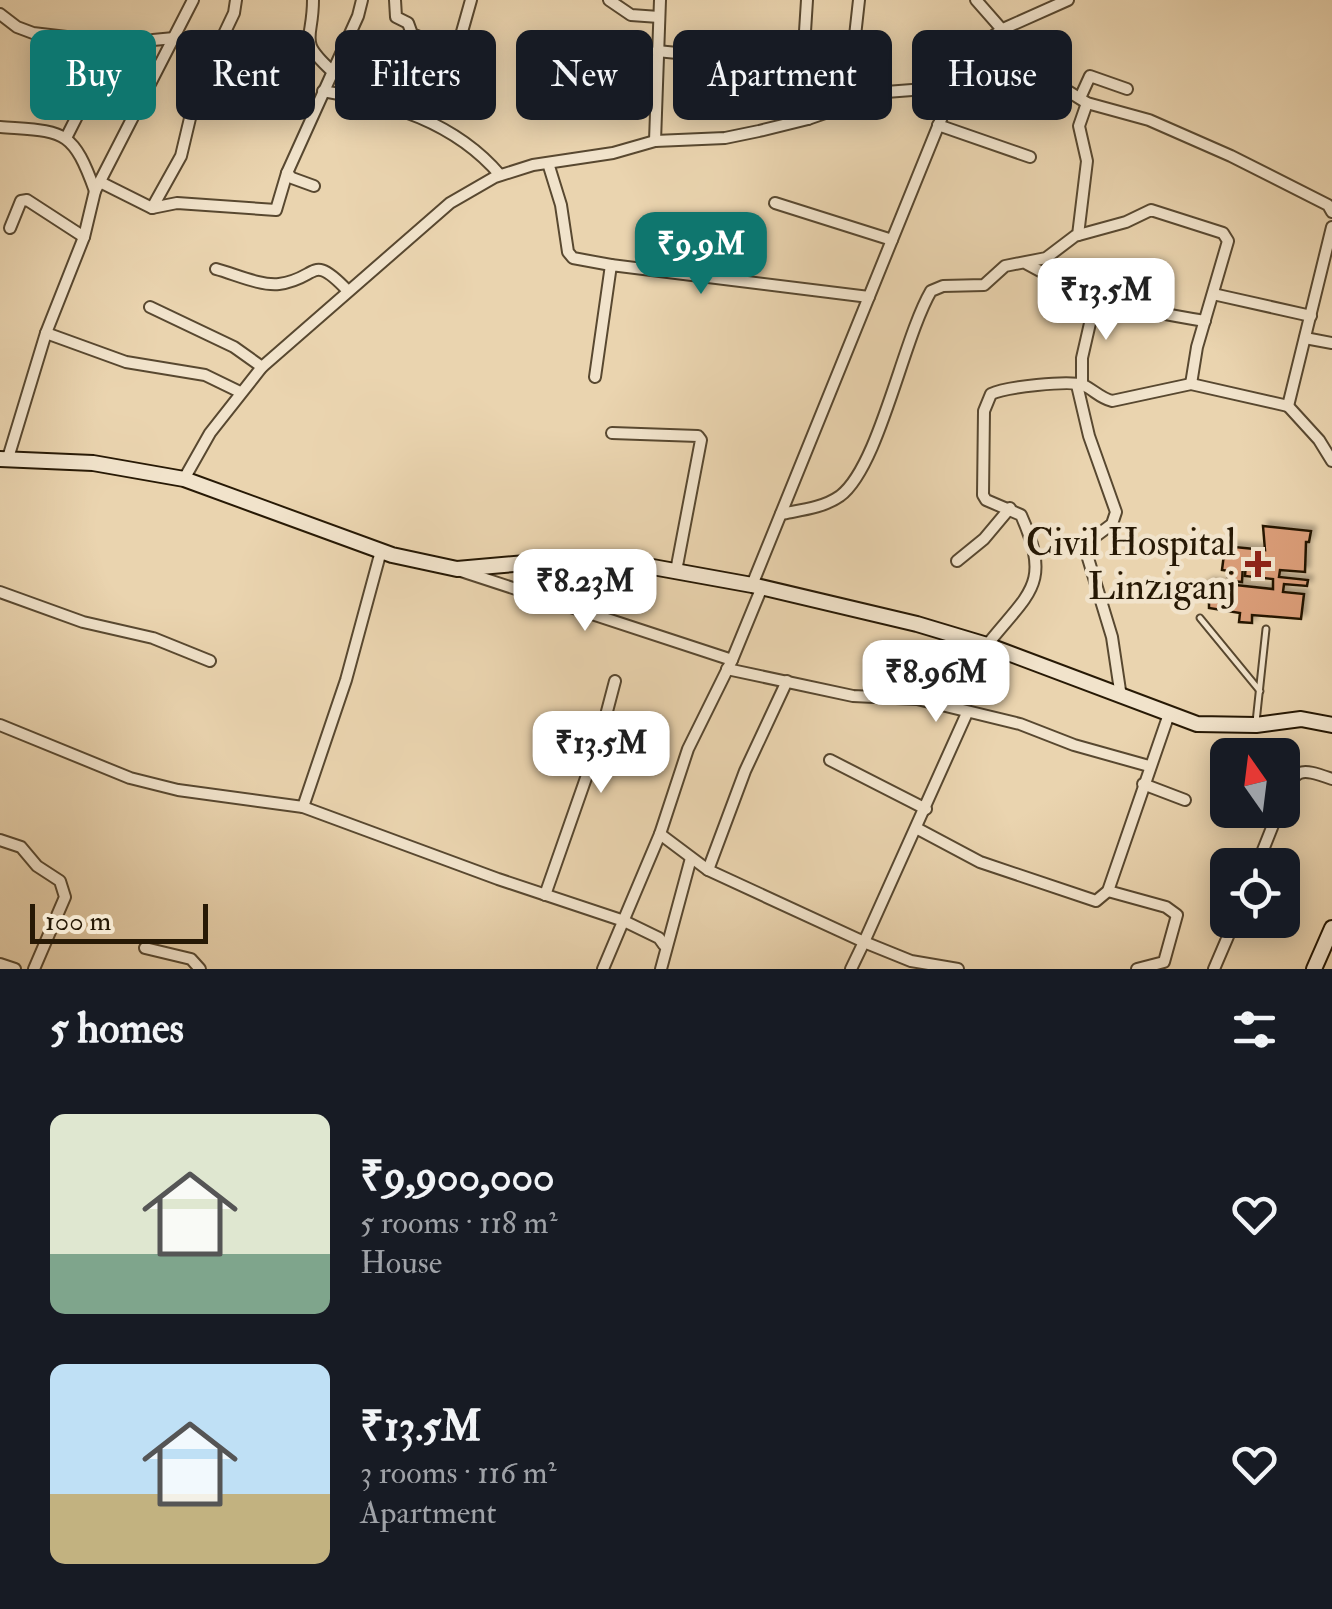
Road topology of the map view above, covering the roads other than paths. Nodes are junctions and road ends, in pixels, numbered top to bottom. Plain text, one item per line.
1 (193, 0) edge
2 (236, 0) edge
3 (313, 0) edge
4 (362, 0) edge
5 (395, 0) edge
6 (472, 0) edge
7 (609, 0) edge
8 (660, 0) edge
9 (807, 0) edge
10 (860, 0) edge
11 (976, 0) edge
12 (1068, 0) edge
13 (0, 14) edge
14 (659, 17) junction
15 (1003, 29) junction
16 (805, 30) edge
17 (856, 30) edge
18 (30, 32) edge
19 (174, 38) junction
20 (156, 40) edge
21 (656, 52) junction
22 (673, 53) edge
23 (332, 71) junction
24 (1127, 89) dead end
25 (324, 91) junction
26 (1083, 100) junction
27 (75, 120) edge
28 (800, 120) edge
29 (940, 120) edge
30 (938, 126) junction
31 (0, 128) edge
32 (66, 138) junction
33 (655, 141) junction
34 (1030, 157) dead end
35 (548, 164) junction
36 (287, 172) junction
37 (500, 175) junction
38 (97, 186) junction
39 (314, 186) dead end
40 (775, 203) dead end
41 (152, 208) junction
42 (1332, 212) edge
43 (10, 228) dead end
44 (1332, 228) edge
45 (1078, 235) junction
46 (84, 238) junction
47 (892, 240) junction
48 (611, 264) junction
49 (1027, 264) junction
50 (216, 269) dead end
51 (348, 291) junction
52 (1213, 294) junction
53 (869, 296) junction
54 (1096, 298) junction
55 (150, 307) dead end
56 (1311, 316) junction
57 (1205, 320) junction
58 (46, 334) junction
59 (1306, 338) junction
60 (1332, 343) edge
61 (262, 367) junction
62 (596, 377) dead end
63 (1192, 384) junction
64 (1080, 385) junction
65 (240, 392) junction
66 (1288, 406) junction
67 (612, 433) dead end
68 (4, 459) edge
69 (1332, 461) edge
70 (184, 478) junction
71 (1010, 508) junction
72 (781, 514) junction
73 (380, 551) junction
74 (957, 560) dead end
75 (452, 568) junction
76 (676, 571) junction
77 (757, 586) junction
78 (0, 592) edge
79 (1200, 618) dead end
80 (1266, 629) dead end
81 (987, 644) junction
82 (210, 661) dead end
83 (729, 665) junction
84 (615, 680) dead end
85 (787, 681) junction
86 (1260, 691) junction
87 (1121, 697) junction
88 (967, 713) junction
89 (1169, 714) junction
90 (0, 725) edge
91 (1256, 725) junction
92 (1332, 725) edge
93 (830, 760) dead end
94 (1149, 766) junction
95 (1300, 772) edge
96 (1332, 778) edge
97 (1143, 784) junction
98 (1185, 800) dead end
99 (303, 807) junction
100 (926, 809) junction
101 (918, 829) junction
102 (660, 834) junction
103 (0, 840) edge
104 (691, 858) junction
105 (708, 870) junction
106 (1108, 891) junction
107 (546, 895) junction
108 (624, 921) junction
109 (1332, 928) edge
110 (1227, 938) edge
111 (864, 942) junction
112 (664, 945) dead end
113 (145, 948) dead end
114 (0, 964) edge
115 (16, 969) edge
116 (34, 969) edge
117 (200, 969) edge
118 (603, 969) edge
119 (661, 969) edge
120 (851, 969) edge
121 (958, 969) edge
122 (1137, 969) edge
123 (1214, 969) edge
124 (1314, 969) edge

1 - 19 street
2 - 41 street
3 - 23 street
4 - 23 street
5 - 6 street
7 - 14 street
8 - 14 street
9 - 16 street
10 - 17 street
11 - 15 street
12 - 15 street
13 - 18 street
14 - 21 street
15 - 26 street
19 - 20 street
19 - 38 street
21 - 22 street
21 - 33 street
23 - 25 street
24 - 26 street
25 - 36 street
25 - 37 street
26 - 42 street
26 - 45 street
27 - 32 street
28 - 33 street
29 - 30 street
30 - 34 street
30 - 47 street
31 - 32 street
32 - 38 street
33 - 35 street
35 - 37 street
35 - 48 street
36 - 39 street
36 - 41 street
37 - 51 street
38 - 41 street
38 - 46 street
40 - 47 street
43 - 46 street
44 - 56 street
45 - 49 street
45 - 52 street
46 - 58 street
47 - 53 street
48 - 53 street
48 - 62 street
49 - 54 street
49 - 72 street
50 - 51 street
51 - 61 street
52 - 56 street
52 - 57 street
53 - 72 street
54 - 57 street
54 - 64 street
55 - 61 street
56 - 59 street
57 - 63 street
58 - 65 street
58 - 68 street
59 - 60 street
59 - 66 street
61 - 65 street
63 - 64 street
63 - 66 street
64 - 71 street
64 - 87 street
65 - 70 street
66 - 69 street
67 - 76 street
68 - 70 street
70 - 73 street
71 - 74 street
71 - 81 street
72 - 77 street
73 - 75 street
73 - 99 street
75 - 76 street
75 - 83 street
76 - 77 street
77 - 81 street
77 - 83 street
78 - 82 street
79 - 86 lane
80 - 86 lane
81 - 87 street
83 - 85 street
83 - 102 street
84 - 107 street
85 - 88 street
85 - 105 street
86 - 91 lane
87 - 89 street
88 - 94 street
88 - 100 street
89 - 91 street
89 - 94 street
90 - 99 street
91 - 92 street
93 - 100 street
94 - 97 street
95 - 96 street
97 - 98 street
97 - 106 street
99 - 107 street
100 - 101 street
101 - 106 street
101 - 111 street
102 - 104 street
102 - 108 street
103 - 116 street
104 - 105 street
104 - 119 street
105 - 111 street
106 - 122 street
107 - 108 street
108 - 112 street
108 - 118 street
109 - 124 street
110 - 123 street
111 - 120 street
111 - 121 street
113 - 117 street
114 - 115 street

